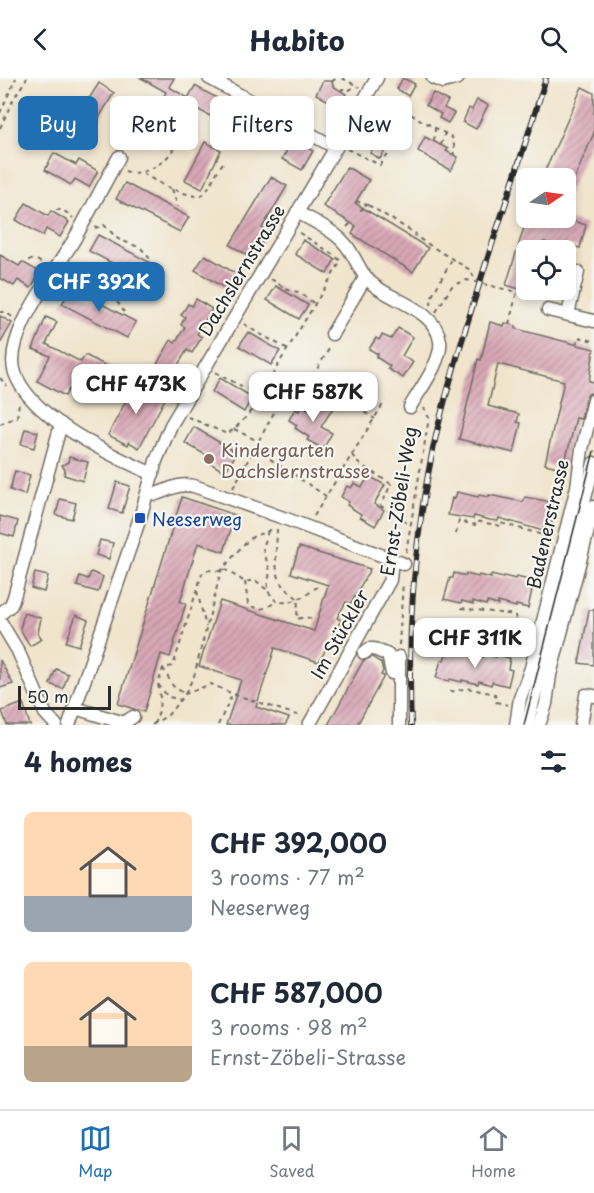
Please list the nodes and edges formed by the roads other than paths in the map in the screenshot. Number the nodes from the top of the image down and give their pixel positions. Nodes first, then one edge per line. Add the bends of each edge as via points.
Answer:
1 (209, 78) edge
2 (377, 78) edge
3 (433, 78) edge
4 (458, 78) edge
5 (366, 96) edge
6 (326, 141) edge
7 (339, 150) edge
8 (117, 161) road end
9 (297, 212) junction
10 (578, 272) dead end
11 (365, 278) junction
12 (548, 305) road end
13 (568, 314) junction
14 (594, 321) edge
15 (332, 334) road end
16 (162, 387) dead end
17 (184, 400) junction
18 (594, 400) edge
19 (410, 407) dead end
20 (61, 424) junction
21 (594, 463) edge
22 (153, 474) junction
23 (148, 492) junction
24 (594, 507) edge
25 (390, 559) junction
26 (404, 564) road end
27 (0, 614) edge
28 (0, 621) edge
29 (364, 653) dead end
30 (399, 657) road end
31 (399, 673) junction
32 (594, 696) edge
33 (75, 708) junction
34 (133, 717) dead end
35 (310, 723) edge
36 (56, 725) edge
37 (69, 725) edge
38 (399, 725) edge
39 (516, 725) edge
40 (527, 725) edge
41 (539, 725) edge
42 (581, 725) edge

1 - 6 street
2 - 5 street, Dachslernstrasse
3 - 4 street via 443,82
7 - 9 street, Dachslernstrasse
8 - 20 street via 30,308 13,360 14,372 30,399
9 - 11 street via 337,235
9 - 17 street, Dachslernstrasse
10 - 13 street
11 - 15 street
11 - 19 street via 376,288 430,316 439,335 439,356
12 - 13 street
13 - 14 street
16 - 17 street
17 - 22 street, Dachslernstrasse
18 - 39 street, Badenerstrasse via 577,487
20 - 22 street
20 - 27 street via 14,597
21 - 40 street
22 - 23 street, Dachslernstrasse
23 - 25 street via 156,494 184,484
23 - 33 street, Dachslernstrasse
24 - 41 street
25 - 26 street
25 - 35 street, Im Stückler via 390,580
28 - 36 street via 45,712
29 - 31 street via 374,649 388,655 392,673
30 - 31 street
31 - 38 street
32 - 42 street via 586,695
33 - 34 street via 121,722
33 - 37 street, Dachslernstrasse

